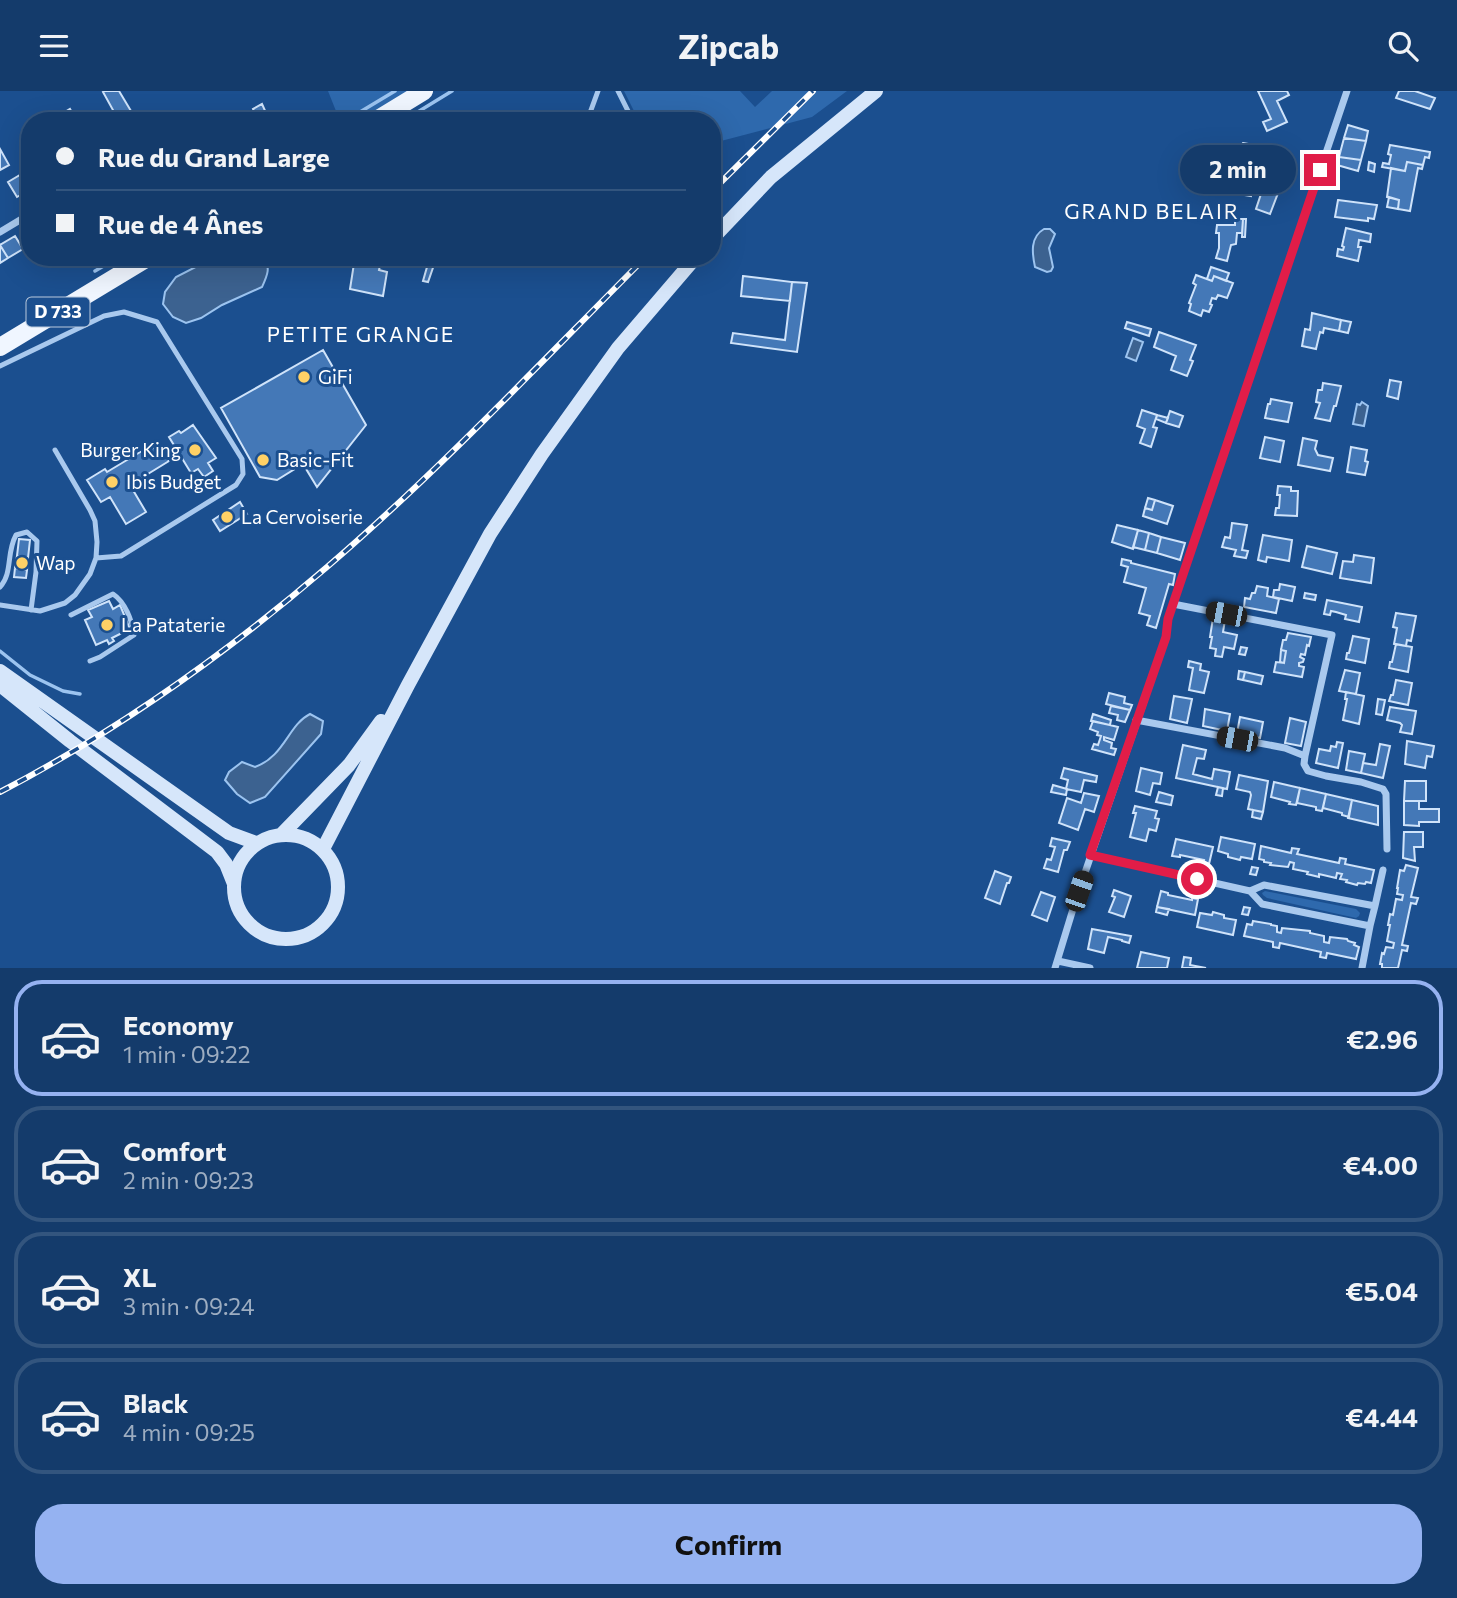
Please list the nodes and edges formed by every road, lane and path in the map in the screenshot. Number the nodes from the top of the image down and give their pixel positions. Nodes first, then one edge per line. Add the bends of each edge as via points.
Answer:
1 (424, 91) edge
2 (598, 91) edge
3 (618, 91) edge
4 (876, 91) edge
5 (1347, 91) edge
6 (390, 112) edge
7 (590, 112) edge
8 (628, 112) edge
9 (21, 219) edge
10 (721, 230) edge
11 (0, 232) edge
12 (134, 266) edge
13 (688, 266) edge
14 (0, 347) edge
15 (0, 366) edge
16 (55, 450) dead end
17 (96, 558) junction
18 (0, 587) edge
19 (1173, 604) junction
20 (0, 605) edge
21 (31, 610) junction
22 (71, 615) dead end
23 (90, 661) dead end
24 (0, 671) edge
25 (0, 685) edge
26 (407, 686) junction
27 (1136, 720) junction
28 (1305, 756) junction
29 (282, 834) junction
30 (257, 843) junction
31 (323, 849) junction
32 (1387, 849) dead end
33 (1090, 855) junction
34 (1383, 870) dead end
35 (234, 884) junction
36 (1250, 891) junction
37 (1375, 906) junction
38 (1370, 926) junction
39 (1057, 964) edge
40 (1090, 968) edge
41 (1362, 968) edge

1 - 6 main road
2 - 7 lane
3 - 8 lane
4 - 10 main road via 771,177
5 - 19 street
9 - 11 street
12 - 14 main road, D 733
13 - 26 main road via 618,348 489,534
15 - 17 lane via 104,316 124,312 157,322 242,459 243,474 236,485 121,556
16 - 17 lane via 95,521
17 - 21 lane via 90,575 65,603
18 - 21 lane via 7,580 11,545 16,535 27,532 37,541
19 - 27 street
19 - 28 street via 1332,635
20 - 21 lane
22 - 23 lane via 113,594 132,624 134,635
24 - 30 main road via 229,833
25 - 35 main road via 217,852
26 - 29 main road via 349,765
26 - 31 main road
27 - 28 street via 1285,748
27 - 33 street
28 - 32 street via 1308,771 1383,789
29 - 30 main road
29 - 31 main road via 311,840
30 - 35 main road via 237,868
31 - 35 main road via 338,880 337,897 320,927 305,936 271,937 256,929 243,917
33 - 36 street
33 - 39 street
34 - 37 street
36 - 37 street via 1264,885
36 - 38 street via 1262,904
37 - 38 street
38 - 41 street
39 - 40 street

